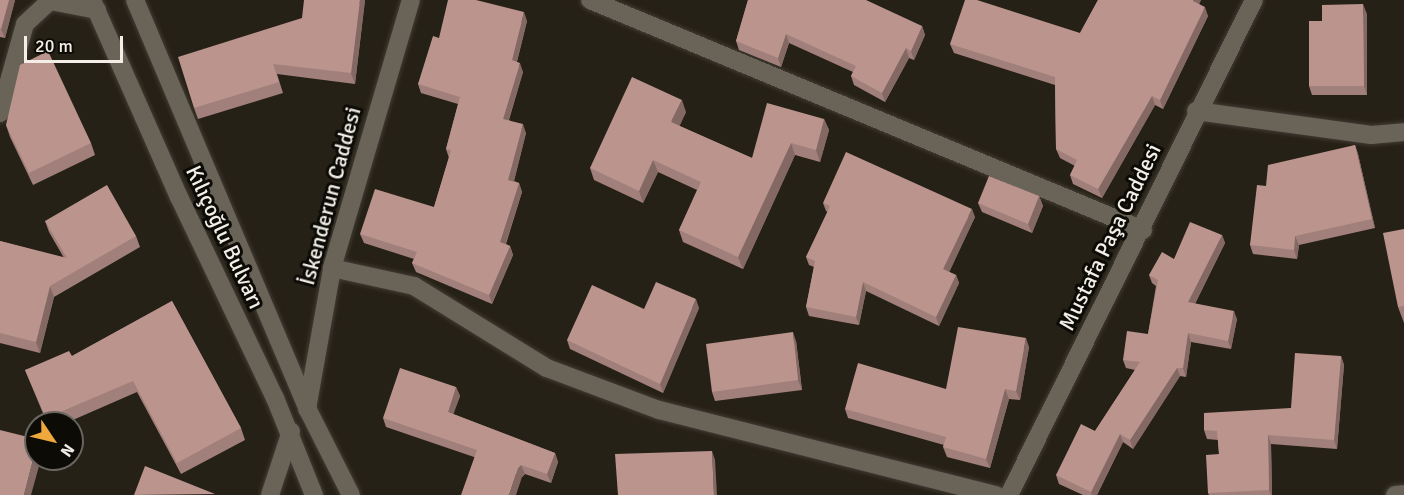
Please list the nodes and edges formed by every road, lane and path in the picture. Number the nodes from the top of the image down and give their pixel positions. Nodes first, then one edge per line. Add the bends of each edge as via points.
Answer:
1 (135, 0) edge
2 (411, 0) edge
3 (590, 0) edge
4 (1254, 0) edge
5 (94, 5) edge
6 (1196, 111) junction
7 (0, 113) edge
8 (1404, 132) edge
9 (1143, 230) junction
10 (332, 268) junction
11 (307, 408) junction
12 (289, 434) junction
13 (1404, 494) edge
14 (270, 495) edge
15 (314, 495) edge
16 (351, 495) edge
17 (996, 495) edge
18 (1010, 495) edge
19 (1395, 495) edge

1 - 11 street, Kılıçoğlu Bulvarı
2 - 10 street, İskenderun Caddesi
3 - 9 street
4 - 6 street, Mustafa Paşa Caddesi
5 - 7 street via 50,1 26,24
5 - 12 street, Kılıçoğlu Bulvarı
6 - 8 street via 1371,135
6 - 9 street, Mustafa Paşa Caddesi
9 - 18 street, Mustafa Paşa Caddesi
10 - 11 street, İskenderun Caddesi
10 - 17 street via 414,286 547,368 659,410
11 - 12 street
11 - 16 street, Kılıçoğlu Bulvarı
12 - 14 street
12 - 15 street, Kılıçoğlu Bulvarı
13 - 19 street

